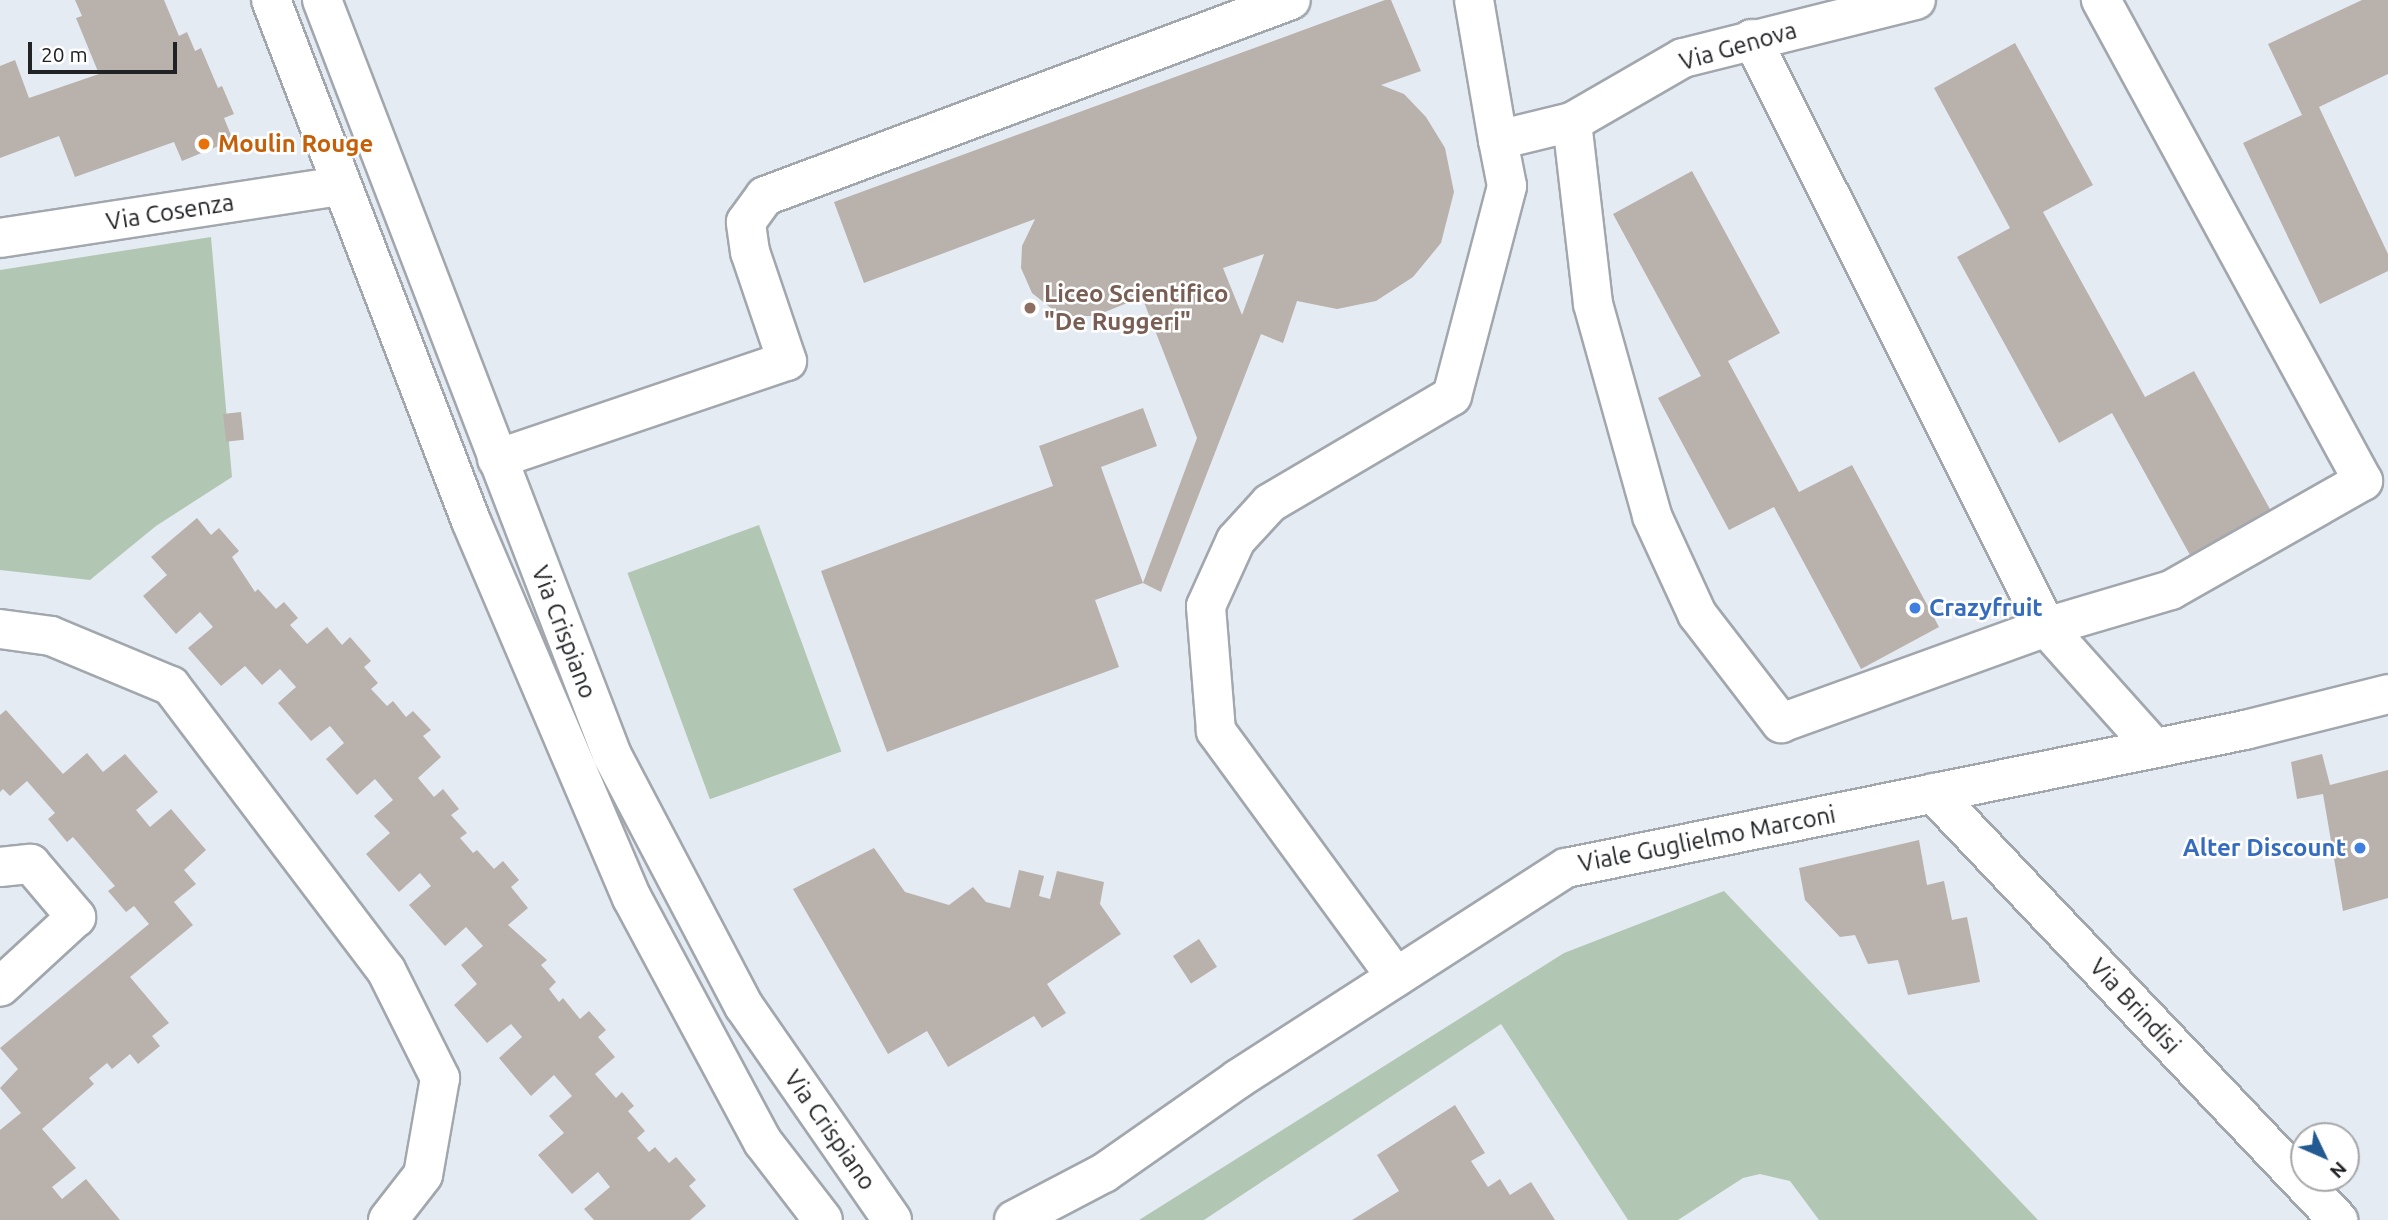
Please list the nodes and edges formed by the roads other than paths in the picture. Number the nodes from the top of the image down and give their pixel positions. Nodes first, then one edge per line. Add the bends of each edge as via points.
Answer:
1 (271, 0) edge
2 (323, 0) edge
3 (1291, 0) edge
4 (1474, 0) edge
5 (1916, 0) edge
6 (2101, 0) edge
7 (1752, 39) junction
8 (1572, 122) junction
9 (1498, 140) junction
10 (340, 186) junction
11 (0, 238) edge
12 (497, 459) junction
13 (2046, 627) junction
14 (0, 629) edge
15 (2388, 694) edge
16 (2154, 748) junction
17 (1933, 793) junction
18 (0, 867) edge
19 (1396, 977) junction
20 (0, 987) edge
21 (1104, 1173) junction
22 (388, 1220) edge
23 (823, 1220) edge
24 (892, 1220) edge
25 (1014, 1220) edge
26 (1064, 1220) edge
27 (2338, 1220) edge

1 - 10 street, Via Crispiano
2 - 12 street, Via Crispiano
3 - 12 street via 765,196 746,222 750,252 787,361
4 - 9 street
5 - 7 street, Via Genova
6 - 13 street via 2363,481 2171,590
7 - 8 street, Via Genova via 1683,58
7 - 13 street
8 - 9 street, Via Genova
8 - 13 street via 1593,304 1652,516 1697,614 1781,723
9 - 19 street via 1507,186 1452,397 1270,503 1236,540 1206,606 1216,731
10 - 11 street, Via Cosenza
10 - 23 street, Via Crispiano via 471,521 632,898 763,1142
12 - 24 street, Via Crispiano via 612,755 714,952 744,1006
13 - 16 street
14 - 22 street via 51,636 171,687 386,970 440,1078 423,1175
15 - 16 street, Viale Guglielmo Marconi
16 - 17 street, Viale Guglielmo Marconi
17 - 19 street, Viale Guglielmo Marconi via 1566,867
17 - 27 street, Via Brindisi
18 - 20 street via 31,864 76,917
19 - 21 street, Viale Guglielmo Marconi
21 - 25 street, Viale Guglielmo Marconi
21 - 26 street, Viale Guglielmo Marconi

